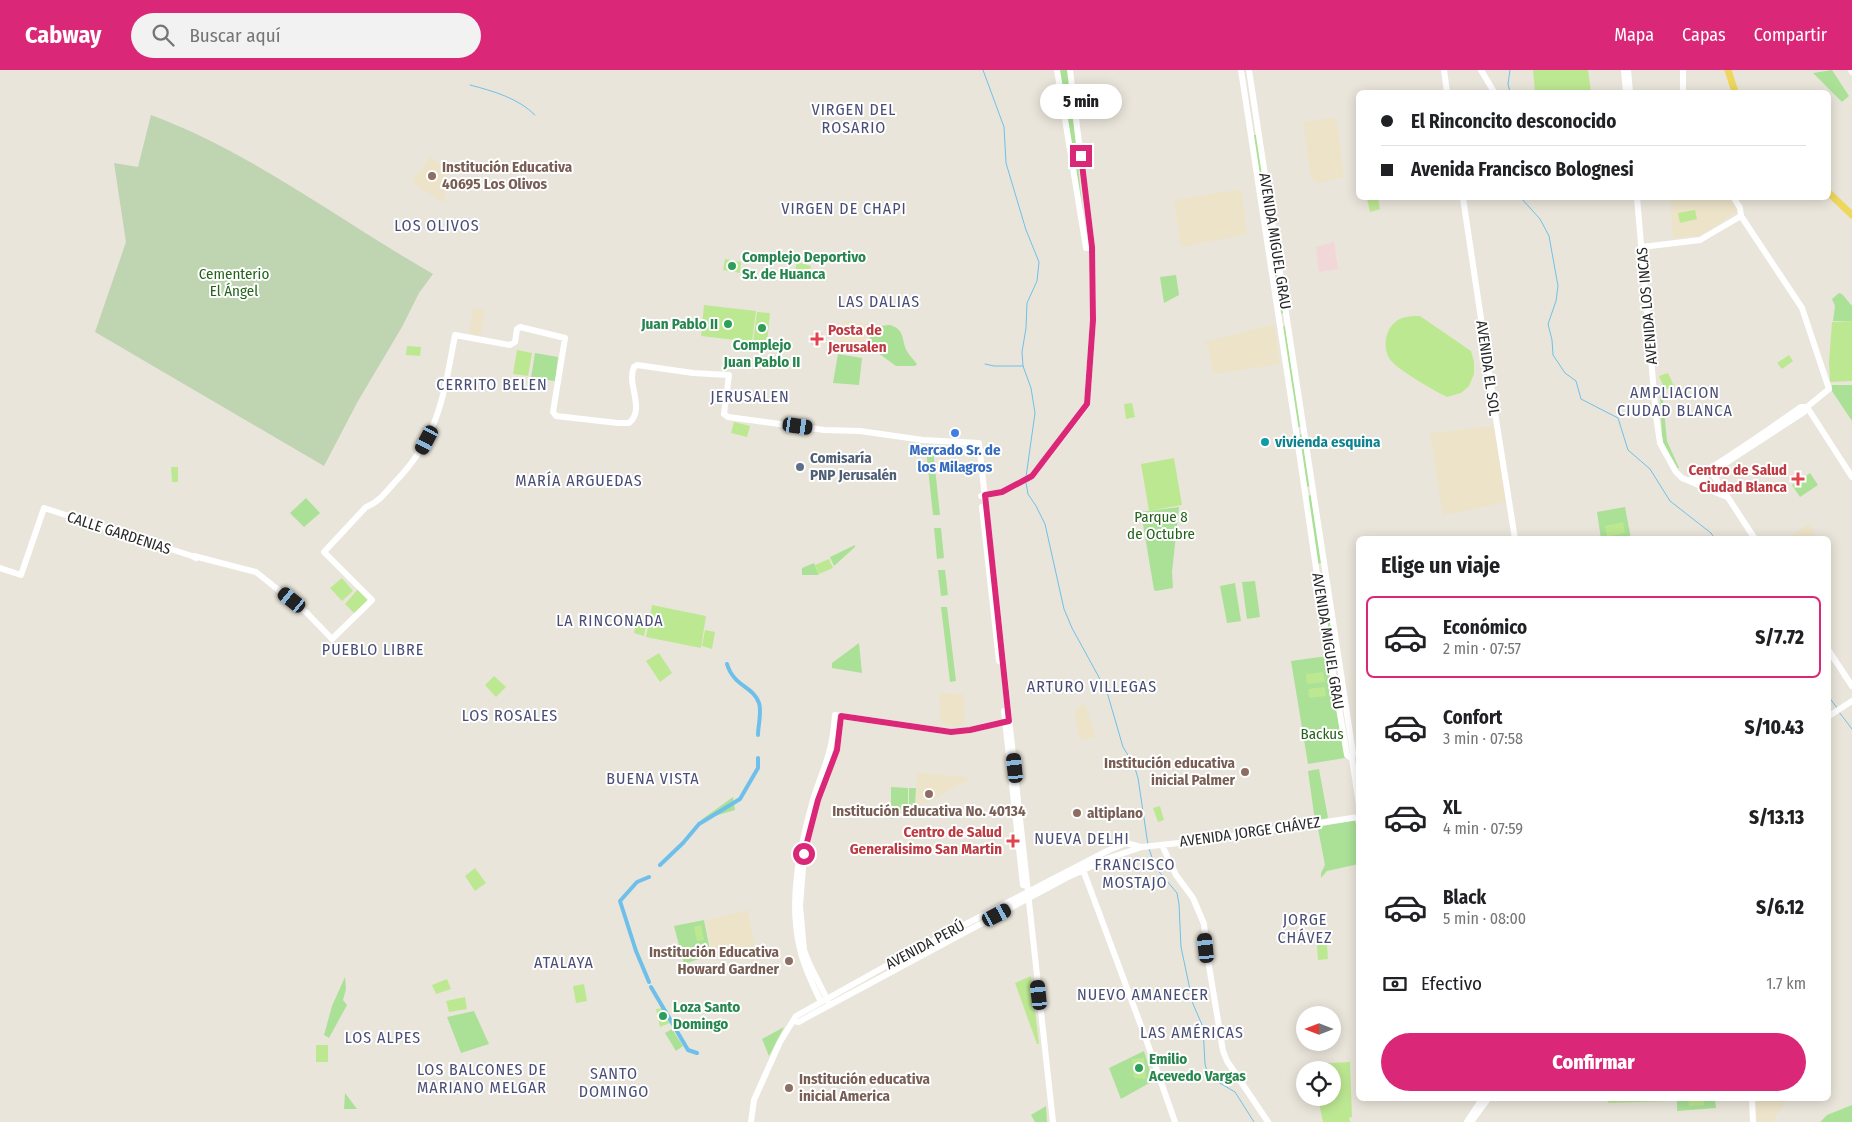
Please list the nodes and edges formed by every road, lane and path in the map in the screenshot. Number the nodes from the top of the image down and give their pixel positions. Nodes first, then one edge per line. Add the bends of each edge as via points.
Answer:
1 (1058, 70) edge
2 (1070, 70) edge
3 (1240, 70) edge
4 (1249, 70) edge
5 (1444, 70) edge
6 (1481, 70) edge
7 (1624, 70) edge
8 (1628, 70) edge
9 (1683, 70) edge
10 (1728, 70) edge
11 (1448, 90) edge
12 (1493, 90) edge
13 (1626, 90) edge
14 (1630, 90) edge
15 (1683, 90) edge
16 (1734, 90) edge
17 (1831, 194) edge
18 (1463, 200) edge
19 (1637, 200) edge
20 (1735, 200) edge
21 (1741, 216) junction
22 (1852, 216) edge
23 (1642, 247) junction
24 (1089, 248) junction
25 (1806, 407) junction
26 (963, 442) junction
27 (978, 451) junction
28 (1712, 473) junction
29 (1852, 477) edge
30 (1693, 482) junction
31 (983, 496) junction
32 (1727, 497) junction
33 (1515, 536) edge
34 (1753, 536) edge
35 (0, 568) edge
36 (1831, 654) edge
37 (1852, 686) edge
38 (1852, 701) edge
39 (1831, 715) edge
40 (1007, 721) junction
41 (1352, 759) junction
42 (1356, 785) edge
43 (1356, 816) edge
44 (1162, 845) junction
45 (1143, 847) joint
46 (1082, 867) junction
47 (1027, 896) junction
48 (826, 1002) junction
49 (1481, 1101) edge
50 (1487, 1101) edge
51 (1752, 1101) edge
52 (1051, 1120) edge
53 (750, 1122) edge
54 (1175, 1122) edge
55 (1268, 1122) edge
56 (1467, 1122) edge
57 (1471, 1122) edge
58 (1753, 1122) edge

1 - 24 street
2 - 24 street
3 - 41 street, AVENIDA MIGUEL GRAU via 1322,609 1347,755
4 - 41 street, AVENIDA MIGUEL GRAU
5 - 11 street
6 - 12 street
7 - 13 street
8 - 14 street
9 - 15 street
10 - 16 main road
17 - 22 main road
18 - 33 street, AVENIDA EL SOL
19 - 23 street, AVENIDA LOS INCAS
20 - 21 street
21 - 23 street via 1700,240
21 - 25 street via 1802,308 1829,389
23 - 30 street, AVENIDA LOS INCAS via 1659,438 1676,472
24 - 31 street via 1093,320 1087,404 1032,476 1002,492
25 - 28 street via 1804,412
25 - 29 street
25 - 30 street via 1801,407 1692,478
26 - 27 street
26 - 27 street via 977,443
26 - 35 street, CALLE GARDENIAS via 923,440 860,431 854,427 724,414 729,375 637,365 632,374 636,408 629,423 556,416 553,412 565,338 520,327 515,342 510,345 454,335 443,397 420,453 384,495 366,507 324,552 372,600 331,637 306,612 256,572 194,556 44,508 21,575
27 - 31 street
28 - 30 street
28 - 32 street
30 - 32 street, AVENIDA LOS INCAS
31 - 40 street
32 - 34 street
36 - 37 street
38 - 39 street
40 - 47 street
40 - 48 street via 951,732 838,716 802,840 795,908 804,965
41 - 42 street
43 - 44 street, AVENIDA JORGE CHÁVEZ
44 - 45 street, AVENIDA JORGE CHÁVEZ
44 - 55 street via 1204,924 1223,1051
45 - 46 street, AVENIDA PERÚ
46 - 47 street, AVENIDA PERÚ
46 - 54 street
47 - 48 street, AVENIDA PERÚ via 919,948
47 - 52 street
48 - 53 street, AVENIDA PERÚ via 811,1012 796,1016 780,1042 754,1100
49 - 56 street
50 - 57 street
51 - 58 street

